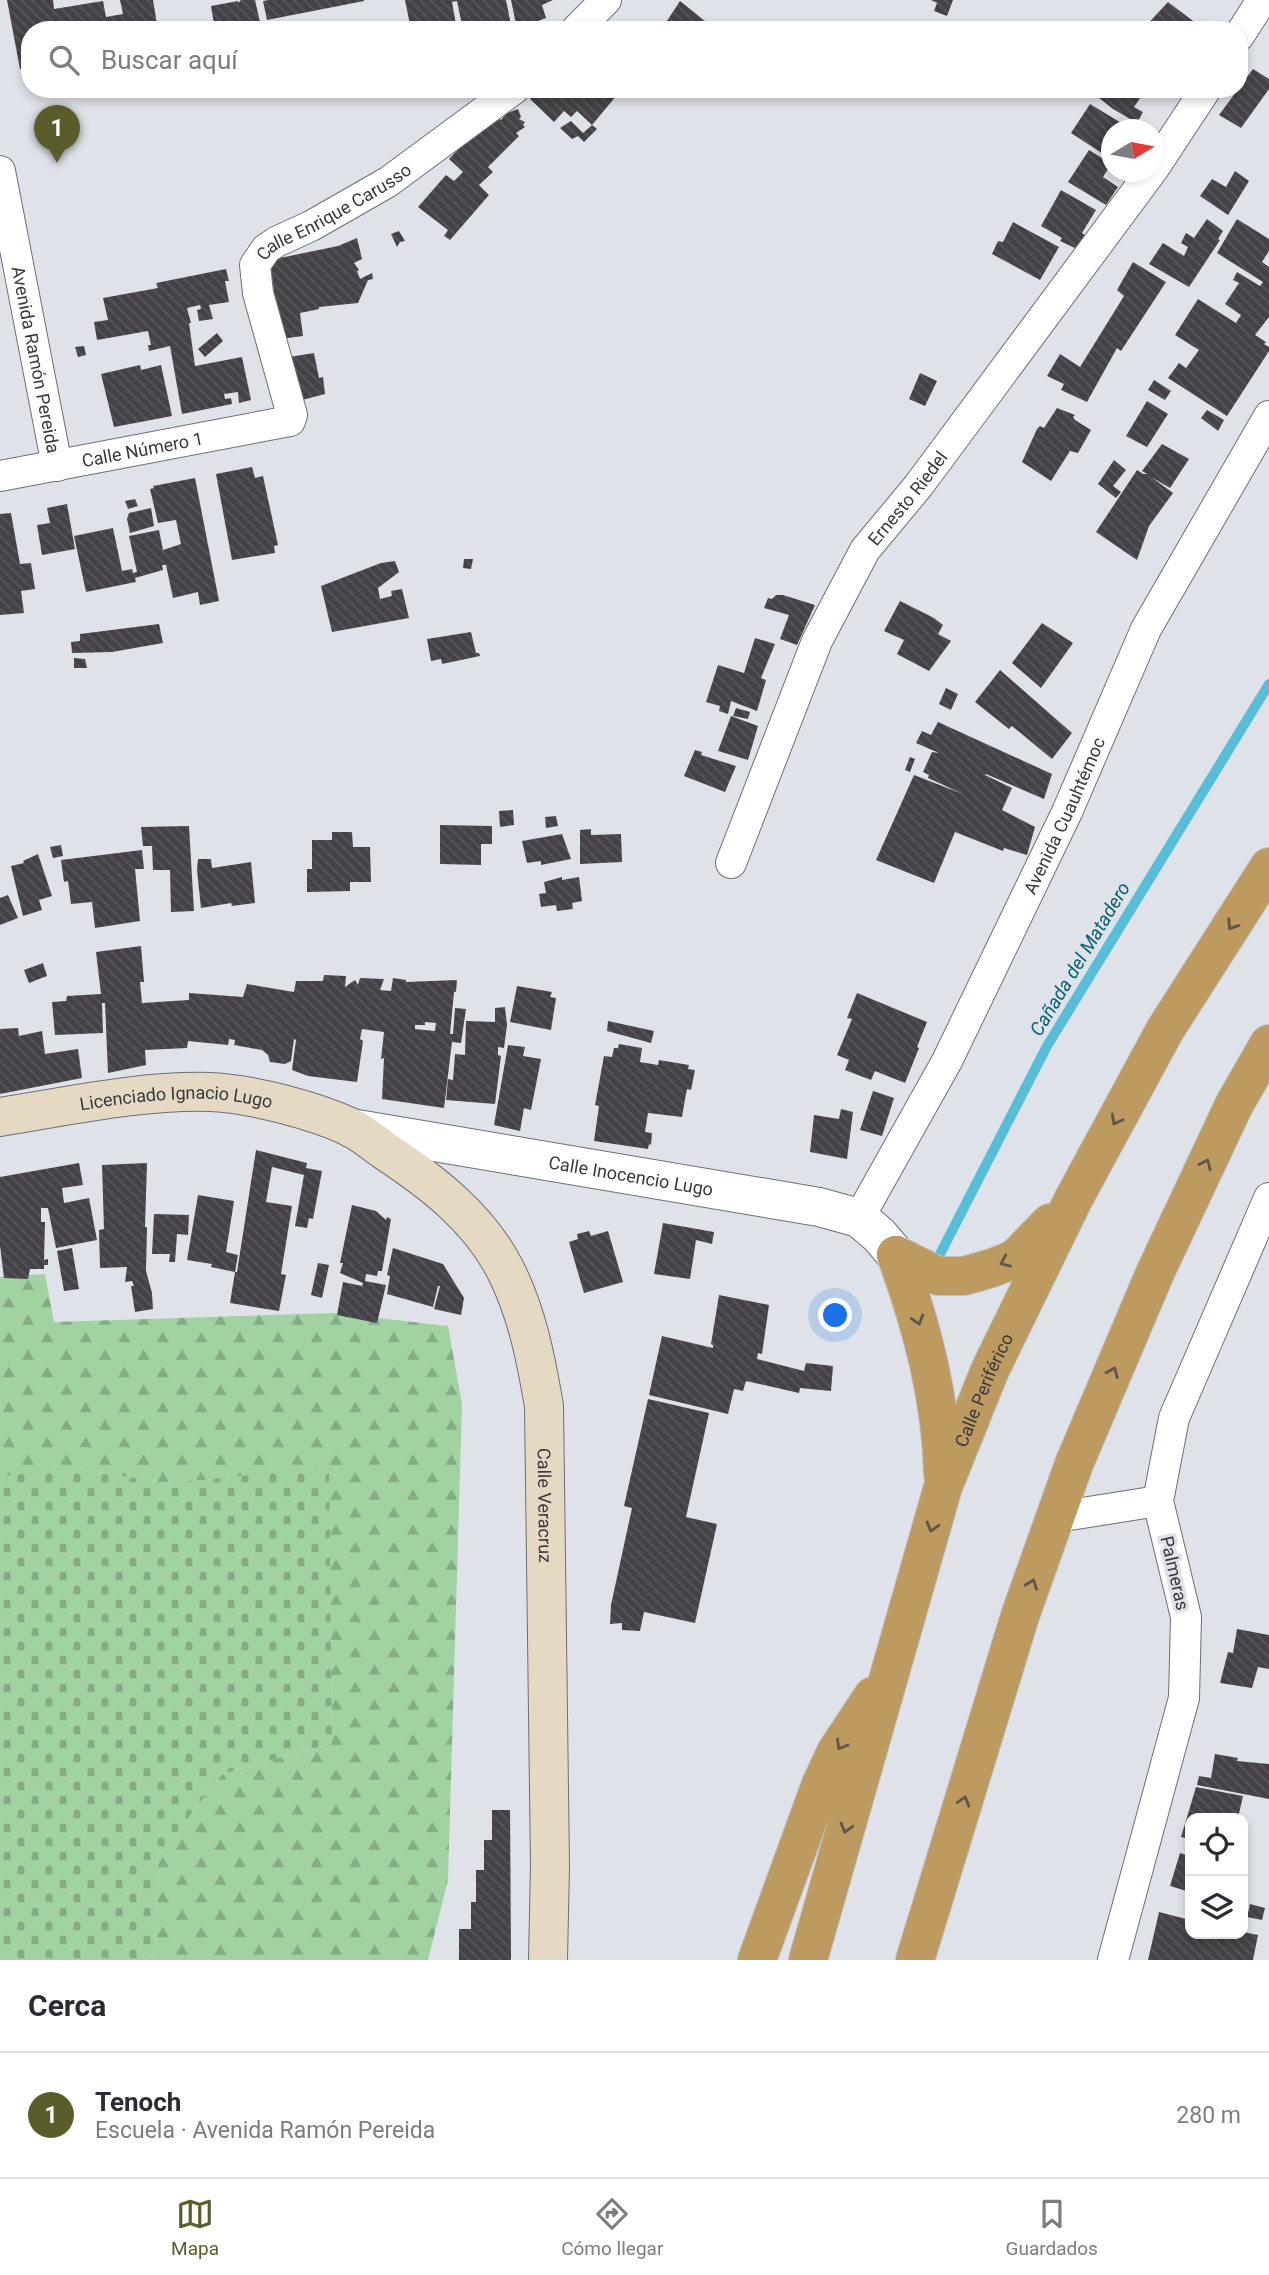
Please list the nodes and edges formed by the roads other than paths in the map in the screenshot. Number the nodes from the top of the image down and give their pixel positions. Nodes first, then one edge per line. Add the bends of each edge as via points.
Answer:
1 (606, 0) edge
2 (1262, 0) edge
3 (585, 21) edge
4 (1248, 22) edge
5 (502, 98) edge
6 (1200, 98) edge
7 (1164, 152) edge
8 (0, 171) edge
9 (1143, 182) edge
10 (1269, 416) edge
11 (287, 422) joint
12 (57, 466) junction
13 (0, 476) edge
14 (731, 863) dead end
15 (1269, 867) edge
16 (1269, 1044) edge
17 (0, 1117) edge
18 (351, 1128) junction
19 (1269, 1198) edge
20 (1073, 1200) junction
21 (859, 1218) junction
22 (896, 1255) junction
23 (943, 1487) junction
24 (1157, 1501) junction
25 (1057, 1517) junction
26 (892, 1668) junction
27 (948, 1858) junction
28 (548, 1960) edge
29 (757, 1960) edge
30 (808, 1960) edge
31 (915, 1960) edge
32 (929, 1960) edge
33 (1113, 1960) edge

1 - 3 street
2 - 4 street
5 - 11 street, Calle Enrique Carusso via 388,182 276,242 255,265 258,293 292,415
6 - 7 street, Ernesto Riedel
8 - 12 street, Avenida Ramón Pereida
9 - 14 street, Ernesto Riedel via 919,485 865,550 817,641
10 - 21 street, Avenida Cuauhtémoc via 1146,629 1067,812 947,1061
11 - 12 street, Calle Número 1
12 - 13 street, Calle Número 1
15 -> 20 highway, Calle Periférico via 1165,1030
25 -> 16 highway via 1074,1464 1155,1273 1234,1105
17 - 18 main road, Licenciado Ignacio Lugo via 107,1100 213,1093 278,1103
18 - 21 street, Calle Inocencio Lugo via 820,1207
18 - 28 main road, Calle Veracruz via 429,1181 469,1218 504,1267 536,1356 544,1406
19 - 24 street, Palmeras via 1174,1419
20 -> 22 highway via 1015,1259 992,1268 964,1276 938,1276
20 - 23 highway, Calle Periférico via 990,1370
21 - 22 street, Calle Inocencio Lugo
22 -> 23 highway via 925,1342 942,1439
23 -> 26 highway, Calle Periférico
24 - 25 street
24 - 33 street, Palmeras via 1186,1617 1184,1699
27 -> 25 highway via 1020,1616
26 -> 29 highway via 831,1763
26 -> 30 highway, Calle Periférico
27 - 31 highway
27 - 32 highway

